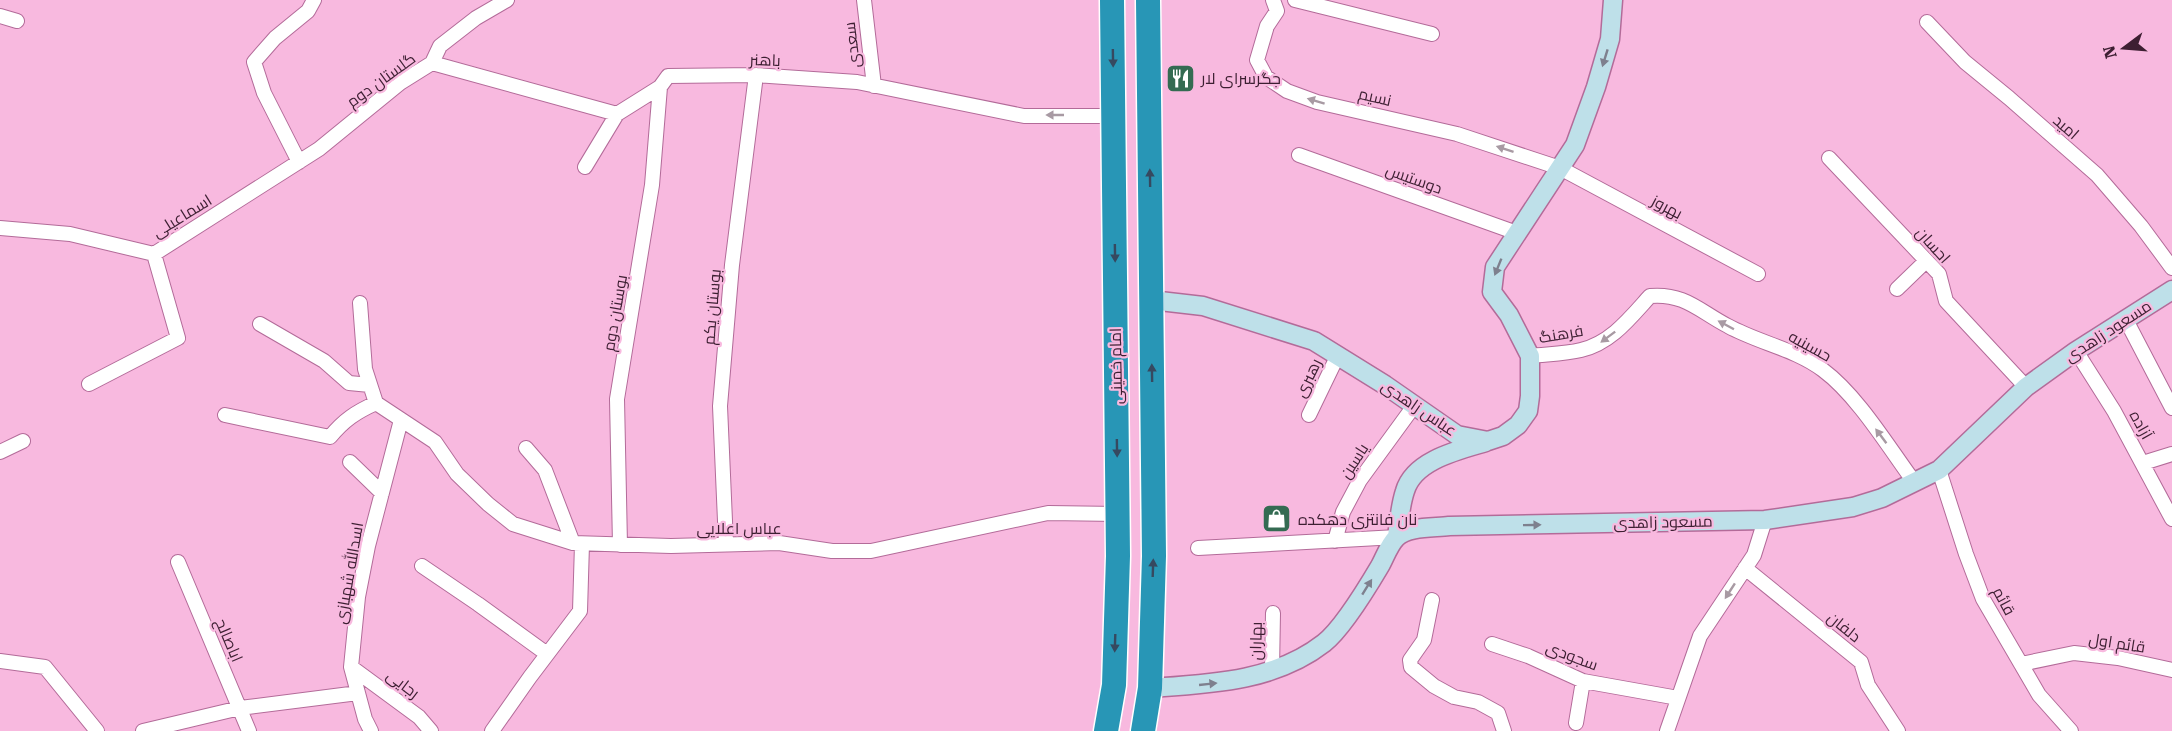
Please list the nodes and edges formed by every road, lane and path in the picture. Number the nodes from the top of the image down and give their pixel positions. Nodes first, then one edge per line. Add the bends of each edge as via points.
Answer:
1 (314, 0) edge
2 (507, 0) edge
3 (864, 0) edge
4 (1112, 0) edge
5 (1148, 0) edge
6 (1273, 0) edge
7 (1295, 0) edge
8 (1613, 0) edge
9 (0, 16) edge
10 (17, 21) dead end
11 (1927, 22) dead end
12 (1432, 34) dead end
13 (432, 63) junction
14 (756, 75) junction
15 (874, 86) junction
16 (660, 87) junction
17 (617, 114) junction
18 (1113, 116) junction
19 (1299, 155) dead end
20 (1829, 158) dead end
21 (299, 162) junction
22 (585, 168) dead end
23 (1560, 168) junction
24 (0, 228) edge
25 (1517, 234) junction
26 (154, 254) junction
27 (1926, 261) junction
28 (2172, 268) edge
29 (1758, 274) dead end
30 (1897, 289) dead end
31 (2172, 290) edge
32 (1650, 296) joint
33 (1151, 300) junction
34 (360, 303) dead end
35 (2126, 320) junction
36 (260, 324) dead end
37 (2076, 351) junction
38 (1338, 355) junction
39 (1530, 356) junction
40 (89, 384) dead end
41 (370, 386) junction
42 (2026, 387) junction
43 (376, 403) junction
44 (1414, 406) junction
45 (2172, 408) edge
46 (225, 415) dead end
47 (1309, 415) dead end
48 (401, 420) junction
49 (22, 441) dead end
50 (1488, 441) junction
51 (526, 448) dead end
52 (0, 452) edge
53 (2172, 454) edge
54 (350, 462) dead end
55 (2143, 463) junction
56 (1939, 470) junction
57 (1916, 483) junction
58 (382, 493) junction
59 (1118, 514) junction
60 (2172, 519) edge
61 (1765, 520) junction
62 (1396, 537) junction
63 (1335, 541) junction
64 (577, 544) junction
65 (726, 544) junction
66 (620, 545) junction
67 (1198, 548) dead end
68 (178, 562) dead end
69 (422, 567) dead end
70 (1745, 568) junction
71 (1432, 600) dead end
72 (1273, 613) dead end
73 (1492, 644) dead end
74 (547, 654) junction
75 (0, 661) edge
76 (2021, 664) junction
77 (351, 667) junction
78 (1272, 670) junction
79 (2172, 670) edge
80 (1583, 681) junction
81 (1150, 688) junction
82 (358, 693) junction
83 (1678, 698) junction
84 (240, 708) junction
85 (1576, 723) dead end
86 (97, 731) edge
87 (143, 731) edge
88 (249, 731) edge
89 (372, 731) edge
90 (431, 731) edge
91 (492, 731) edge
92 (1106, 731) edge
93 (1143, 731) edge
94 (1504, 731) edge
95 (1667, 731) edge
96 (1898, 731) edge
97 (2071, 731) edge

1 - 21 street via 308,11 275,38 254,62 264,93
2 - 13 street, گلستان دوم via 440,46
3 - 15 street, سعدی
4 -> 18 highway, امام خمینی
33 -> 5 highway
23 -> 6 street, نسیم via 1457,134 1317,102 1287,91 1266,77 1257,60 1277,10
7 - 12 street
8 -> 23 street via 1611,39 1596,87 1575,144
9 - 10 street
11 - 28 street, امید via 1965,62 2097,175 2142,226
13 - 17 street
13 - 21 street, گلستان دوم via 400,83
14 - 15 street, باهنر
14 - 16 street, باهنر via 668,76
14 - 65 street, بوستان یکم via 732,265 720,406
18 -> 15 street, باهنر via 1024,116
16 - 17 street, باهنر
16 - 66 street, بوستان دوم via 652,185 617,399
17 - 22 street
18 -> 59 highway, امام خمینی
19 - 25 street, دوستیس
20 - 27 street, احسان
21 - 26 street, اسماعیلی
23 - 25 street
23 - 29 street, بهروز
24 - 26 street, اسماعیلی via 70,234
25 -> 39 street via 1495,267 1492,291
26 - 40 street via 178,338
27 - 30 street
27 - 42 street, احسان via 1939,274 1946,301
31 - 35 street, مسعود زاهدی
32 -> 39 street, فرهنگ via 1602,342 1581,350
57 -> 32 street, حسینیه via 1853,400 1823,370 1730,327 1679,297
33 - 38 street, عباس زاهدی via 1203,306 1314,341
81 -> 33 highway via 1154,556
34 - 41 street
35 - 37 street, مسعود زاهدی
35 - 45 street
36 - 41 street via 324,361 349,383
37 - 42 street, مسعود زاهدی
37 - 55 street, آزاده
38 - 44 street, عباس زاهدی
38 - 47 street, رهبری
39 - 50 street via 1528,411 1518,425
41 - 43 street
42 - 56 street, مسعود زاهدی
43 - 46 street via 355,412 330,437
43 - 48 street, عباس اعلایی
44 - 50 street, عباس زاهدی via 1457,435
44 - 63 street, یاسین via 1360,480 1343,512
48 - 58 street, اسدالله شهبازی
48 - 64 street, عباس اعلایی via 435,442 457,474 513,524
49 - 52 street
50 - 62 street via 1428,464 1414,475 1405,489
51 - 64 street via 545,470
53 - 55 street
54 - 58 street
55 - 60 street, آزاده
56 - 57 street, مسعود زاهدی
56 - 76 street, قائم via 1983,599
57 - 61 street, مسعود زاهدی via 1853,507
58 - 77 street, اسدالله شهبازی via 358,597
59 - 65 street, عباس اعلایی via 1048,513 872,551 832,551 779,543
59 -> 92 highway, امام خمینی via 1114,685
62 -> 61 street, مسعود زاهدی via 1412,530 1449,526
61 - 70 street via 1754,555
62 - 63 street
78 -> 62 street via 1325,642 1354,607
63 - 67 street
64 - 66 street, عباس اعلایی
64 - 74 street via 580,611
65 - 66 street, عباس اعلایی
68 - 84 street, اباصالح
69 - 74 street
70 -> 83 street via 1700,636
70 - 96 street, دلفان via 1861,662 1868,685
71 - 94 street via 1424,640 1410,660 1411,667 1454,697 1478,702 1498,713
72 - 78 street, بهاران
73 - 80 street, سجودی
74 - 91 street
75 - 86 street via 45,667
76 - 79 street, قائم اول via 2074,653
76 - 97 street, قائم via 2038,695
77 - 82 street, اسدالله شهبازی
77 - 90 street, رجایی via 419,717
81 -> 78 street via 1214,683
80 - 83 street, سجودی
80 - 85 street
81 - 93 highway
82 - 84 street
82 - 89 street, اسدالله شهبازی
83 - 95 street
84 - 87 street
84 - 88 street, اباصالح

